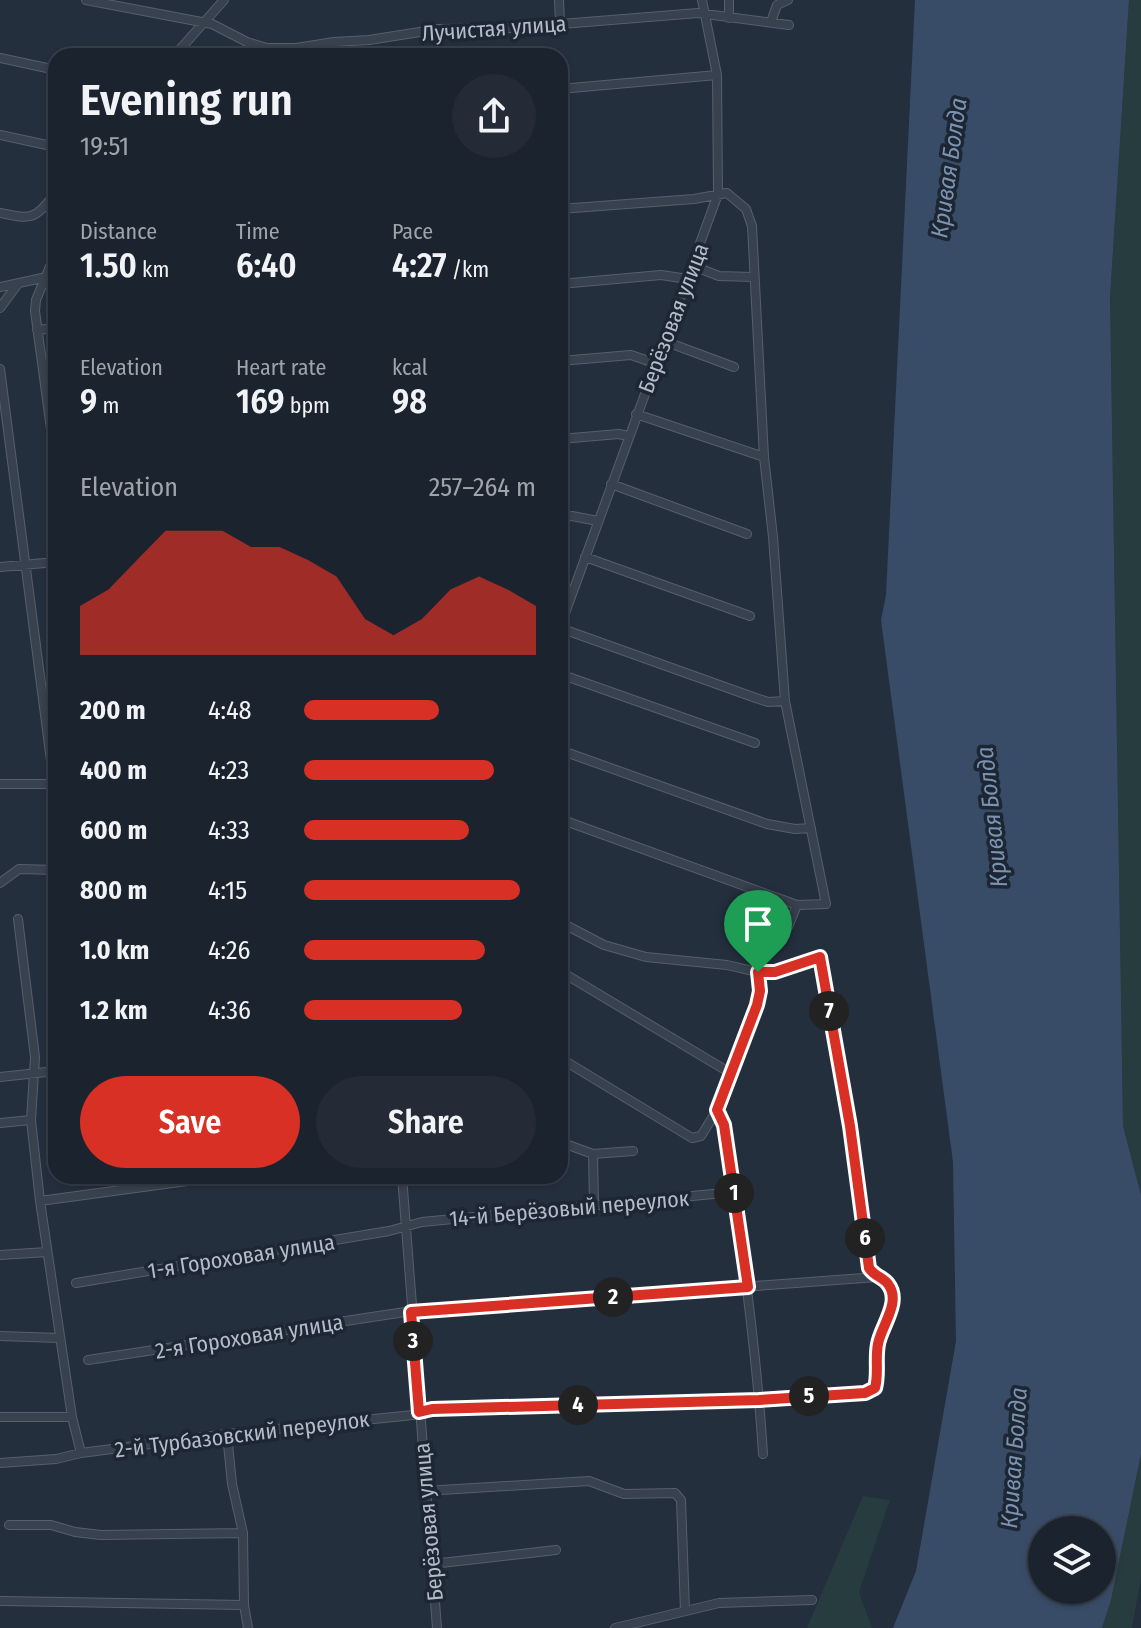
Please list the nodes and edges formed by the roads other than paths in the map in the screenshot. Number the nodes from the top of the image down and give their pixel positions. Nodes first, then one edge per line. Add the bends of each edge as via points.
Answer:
1 (86, 0) edge
2 (224, 0) edge
3 (552, 0) edge
4 (559, 0) edge
5 (702, 0) edge
6 (729, 0) edge
7 (788, 0) edge
8 (706, 14) junction
9 (729, 18) junction
10 (771, 22) junction
11 (204, 23) junction
12 (560, 23) junction
13 (789, 25) dead end
14 (181, 48) edge
15 (0, 58) edge
16 (48, 68) edge
17 (717, 75) junction
18 (568, 88) edge
19 (0, 135) edge
20 (48, 145) edge
21 (718, 194) junction
22 (48, 205) edge
23 (568, 208) edge
24 (0, 213) edge
25 (693, 266) junction
26 (48, 273) edge
27 (753, 277) junction
28 (46, 278) junction
29 (688, 279) junction
30 (568, 283) edge
31 (17, 285) junction
32 (0, 287) edge
33 (0, 308) edge
34 (48, 329) edge
35 (37, 330) junction
36 (664, 341) junction
37 (568, 360) edge
38 (654, 363) junction
39 (734, 367) dead end
40 (0, 369) edge
41 (48, 386) edge
42 (636, 414) junction
43 (628, 436) junction
44 (568, 438) edge
45 (764, 457) junction
46 (611, 484) junction
47 (568, 516) edge
48 (598, 521) junction
49 (747, 534) dead end
50 (585, 557) junction
51 (48, 563) edge
52 (26, 565) junction
53 (0, 567) edge
54 (568, 593) edge
55 (750, 616) dead end
56 (568, 630) edge
57 (568, 677) edge
58 (785, 701) junction
59 (48, 731) edge
60 (755, 743) dead end
61 (568, 753) edge
62 (0, 784) edge
63 (48, 784) edge
64 (568, 822) edge
65 (811, 828) junction
66 (48, 870) edge
67 (0, 883) edge
68 (797, 905) junction
69 (18, 919) dead end
70 (568, 926) edge
71 (758, 972) junction
72 (568, 976) edge
73 (568, 1063) edge
74 (48, 1072) edge
75 (34, 1073) junction
76 (732, 1074) junction
77 (0, 1077) edge
78 (717, 1110) junction
79 (31, 1120) junction
80 (0, 1123) edge
81 (568, 1145) edge
82 (633, 1151) dead end
83 (593, 1154) junction
84 (165, 1184) edge
85 (402, 1184) edge
86 (734, 1192) junction
87 (40, 1201) junction
88 (594, 1205) junction
89 (405, 1226) junction
90 (47, 1252) junction
91 (0, 1255) edge
92 (877, 1277) junction
93 (76, 1283) dead end
94 (748, 1287) junction
95 (411, 1312) junction
96 (0, 1336) edge
97 (60, 1338) junction
98 (88, 1360) dead end
99 (759, 1400) junction
100 (419, 1412) junction
101 (0, 1417) edge
102 (72, 1417) junction
103 (227, 1434) junction
104 (81, 1453) junction
105 (763, 1454) dead end
106 (0, 1463) edge
107 (425, 1491) junction
108 (9, 1525) dead end
109 (243, 1533) junction
110 (556, 1550) dead end
111 (432, 1564) junction
112 (812, 1600) dead end
113 (0, 1601) edge
114 (244, 1605) junction
115 (685, 1611) junction
116 (248, 1628) edge
117 (437, 1628) edge
118 (615, 1628) edge

1 - 11 street, Лучистая улица
2 - 11 street
3 - 4 street
4 - 12 street
5 - 8 street, Берёзовая улица
6 - 9 street
7 - 10 street via 777,5
8 - 9 street, Лучистая улица
8 - 12 street, Лучистая улица
8 - 17 street, Берёзовая улица
9 - 10 street, Лучистая улица
10 - 13 street, Лучистая улица
11 - 12 street, Лучистая улица via 257,46 296,48 439,29
11 - 14 street
15 - 16 street
17 - 18 street
17 - 21 street, Берёзовая улица
19 - 20 street
21 - 23 street
21 - 25 street, Берёзовая улица
21 - 27 street via 727,193 746,209 752,226
22 - 24 street via 29,219
25 - 27 street via 719,276
25 - 29 street, Берёзовая улица
26 - 28 street
27 - 45 street
28 - 31 street
28 - 35 street via 36,300
29 - 30 street via 661,275
29 - 36 street, Берёзовая улица
31 - 32 street
31 - 33 street
34 - 35 street
35 - 41 street
36 - 38 street, Берёзовая улица
36 - 39 street
37 - 38 street via 631,355
38 - 42 street, Берёзовая улица
40 - 52 street
42 - 43 street, Берёзовая улица
42 - 45 street
43 - 44 street
43 - 46 street, Берёзовая улица
45 - 58 street
46 - 48 street, Берёзовая улица
46 - 49 street
47 - 48 street
48 - 50 street, Берёзовая улица
50 - 54 street, Берёзовая улица
50 - 55 street
51 - 52 street
52 - 53 street
52 - 59 street
56 - 58 street via 768,702
57 - 60 street
58 - 65 street
61 - 65 street via 767,824
62 - 63 street
64 - 68 street
65 - 68 street via 826,904
66 - 67 street via 19,869
68 - 71 street
69 - 75 street
70 - 71 street via 622,952
71 - 76 street via 757,1005
71 - 92 street via 820,957 869,1268
72 - 76 street
73 - 78 street via 692,1138 701,1136
74 - 75 street
75 - 77 street
75 - 79 street
76 - 78 street
78 - 86 street
79 - 80 street
79 - 87 street
81 - 83 street
82 - 83 street
83 - 88 street
84 - 87 street
85 - 89 street, Берёзовая улица
86 - 88 street, 14-й Берёзовый переулок
86 - 94 street
87 - 90 street
88 - 89 street, 14-й Берёзовый переулок
89 - 93 street, 1-я Гороховая улица
89 - 95 street, Берёзовая улица
90 - 91 street
90 - 97 street
92 - 94 street, 2-я Гороховая улица
92 - 99 street, 2-й Турбазовский переулок via 889,1284 892,1310 878,1344 877,1384 872,1391
94 - 95 street, 2-я Гороховая улица
94 - 99 street
95 - 98 street, 2-я Гороховая улица
95 - 100 street, Берёзовая улица
96 - 97 street
97 - 102 street
99 - 100 street, 2-й Турбазовский переулок
99 - 105 street
100 - 103 street, 2-й Турбазовский переулок
100 - 107 street, Берёзовая улица
101 - 102 street
102 - 104 street
103 - 104 street, 2-й Турбазовский переулок
103 - 109 street
104 - 106 street, 2-й Турбазовский переулок
107 - 111 street, Берёзовая улица
107 - 115 street via 594,1481 624,1494 675,1493
108 - 109 street via 51,1525 101,1535
109 - 114 street
110 - 111 street
111 - 117 street, Берёзовая улица
112 - 115 street via 719,1603
113 - 114 street
114 - 116 street
115 - 118 street

